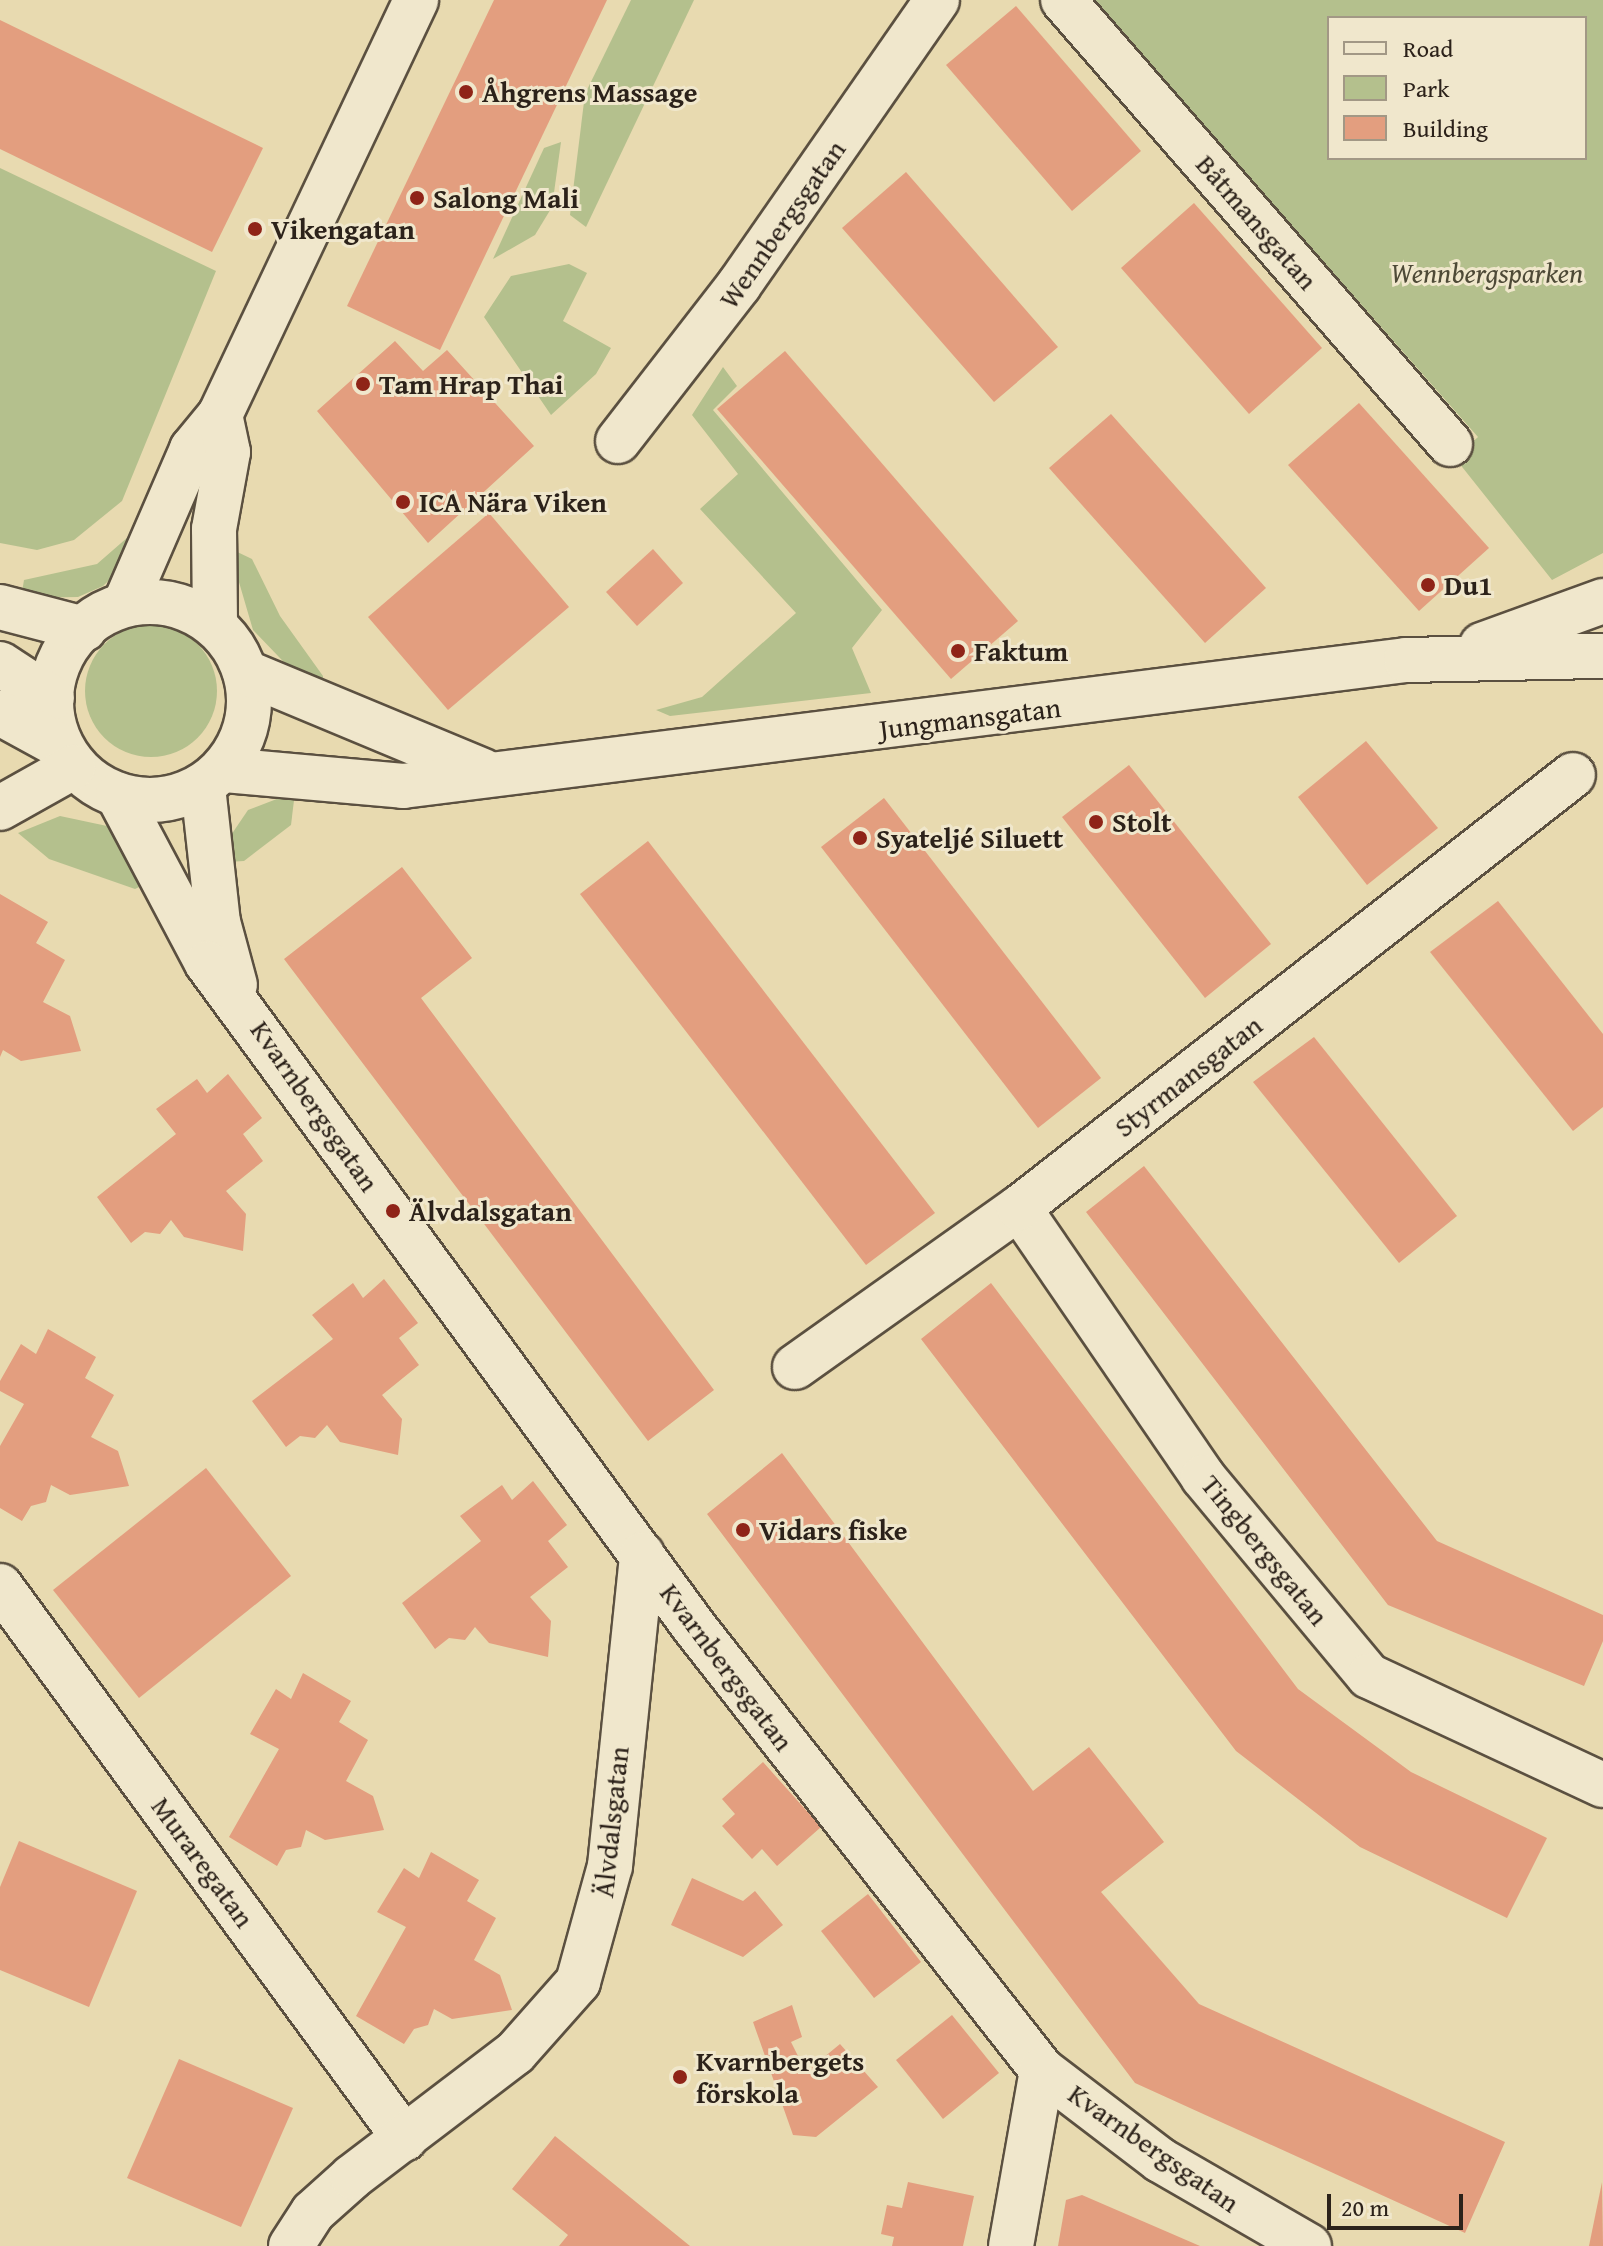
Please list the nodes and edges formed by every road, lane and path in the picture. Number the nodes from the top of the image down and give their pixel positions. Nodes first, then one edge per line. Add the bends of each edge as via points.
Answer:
1 (416, 0) edge
2 (937, 0) edge
3 (1063, 0) edge
4 (220, 415) junction
5 (618, 441) dead end
6 (1450, 444) dead end
7 (1603, 601) edge
8 (125, 604) junction
9 (0, 607) edge
10 (215, 623) junction
11 (84, 629) junction
12 (1603, 656) edge
13 (1450, 657) junction
14 (0, 664) edge
15 (245, 672) junction
16 (52, 698) junction
17 (0, 713) edge
18 (64, 755) junction
19 (489, 774) junction
20 (1573, 775) dead end
21 (214, 779) junction
22 (118, 795) junction
23 (0, 808) edge
24 (237, 995) junction
25 (1019, 1208) junction
26 (795, 1367) dead end
27 (642, 1555) junction
28 (0, 1586) edge
29 (1603, 1785) edge
30 (1042, 2070) junction
31 (405, 2139) junction
32 (291, 2246) edge
33 (1011, 2246) edge
34 (1309, 2246) edge

1 - 4 street
2 - 5 street, Wennbergsgatan via 739,285
3 - 6 street, Båtmansgatan
4 - 8 street via 192,449
4 - 10 street via 228,452 214,529
7 - 13 street, Jungmansgatan
8 - 10 street via 172,602
8 - 11 street
9 - 11 street
10 - 15 street
11 - 16 street via 61,665
12 - 13 street, Jungmansgatan
13 - 19 street, Jungmansgatan
14 - 16 street
15 - 19 street, Jungmansgatan
15 - 21 street via 247,720
16 - 18 street
17 - 18 street
18 - 22 street
18 - 23 street
19 - 21 street, Jungmansgatan via 403,786
20 - 25 street, Styrmansgatan
21 - 22 street via 162,800
21 - 24 street, Kvarnbergsgatan via 216,910
22 - 24 street, Kvarnbergsgatan via 188,935
24 - 27 street, Kvarnbergsgatan
25 - 26 street, Styrmansgatan
25 - 29 street, Tingbergsgatan via 1203,1477 1369,1676
27 - 30 street, Kvarnbergsgatan
27 - 31 street, Älvdalsgatan via 610,1866 578,1982 515,2053
28 - 31 street, Muraregatan
30 - 33 street
30 - 34 street, Kvarnbergsgatan via 1160,2160
31 - 32 street, Älvdalsgatan via 313,2212

